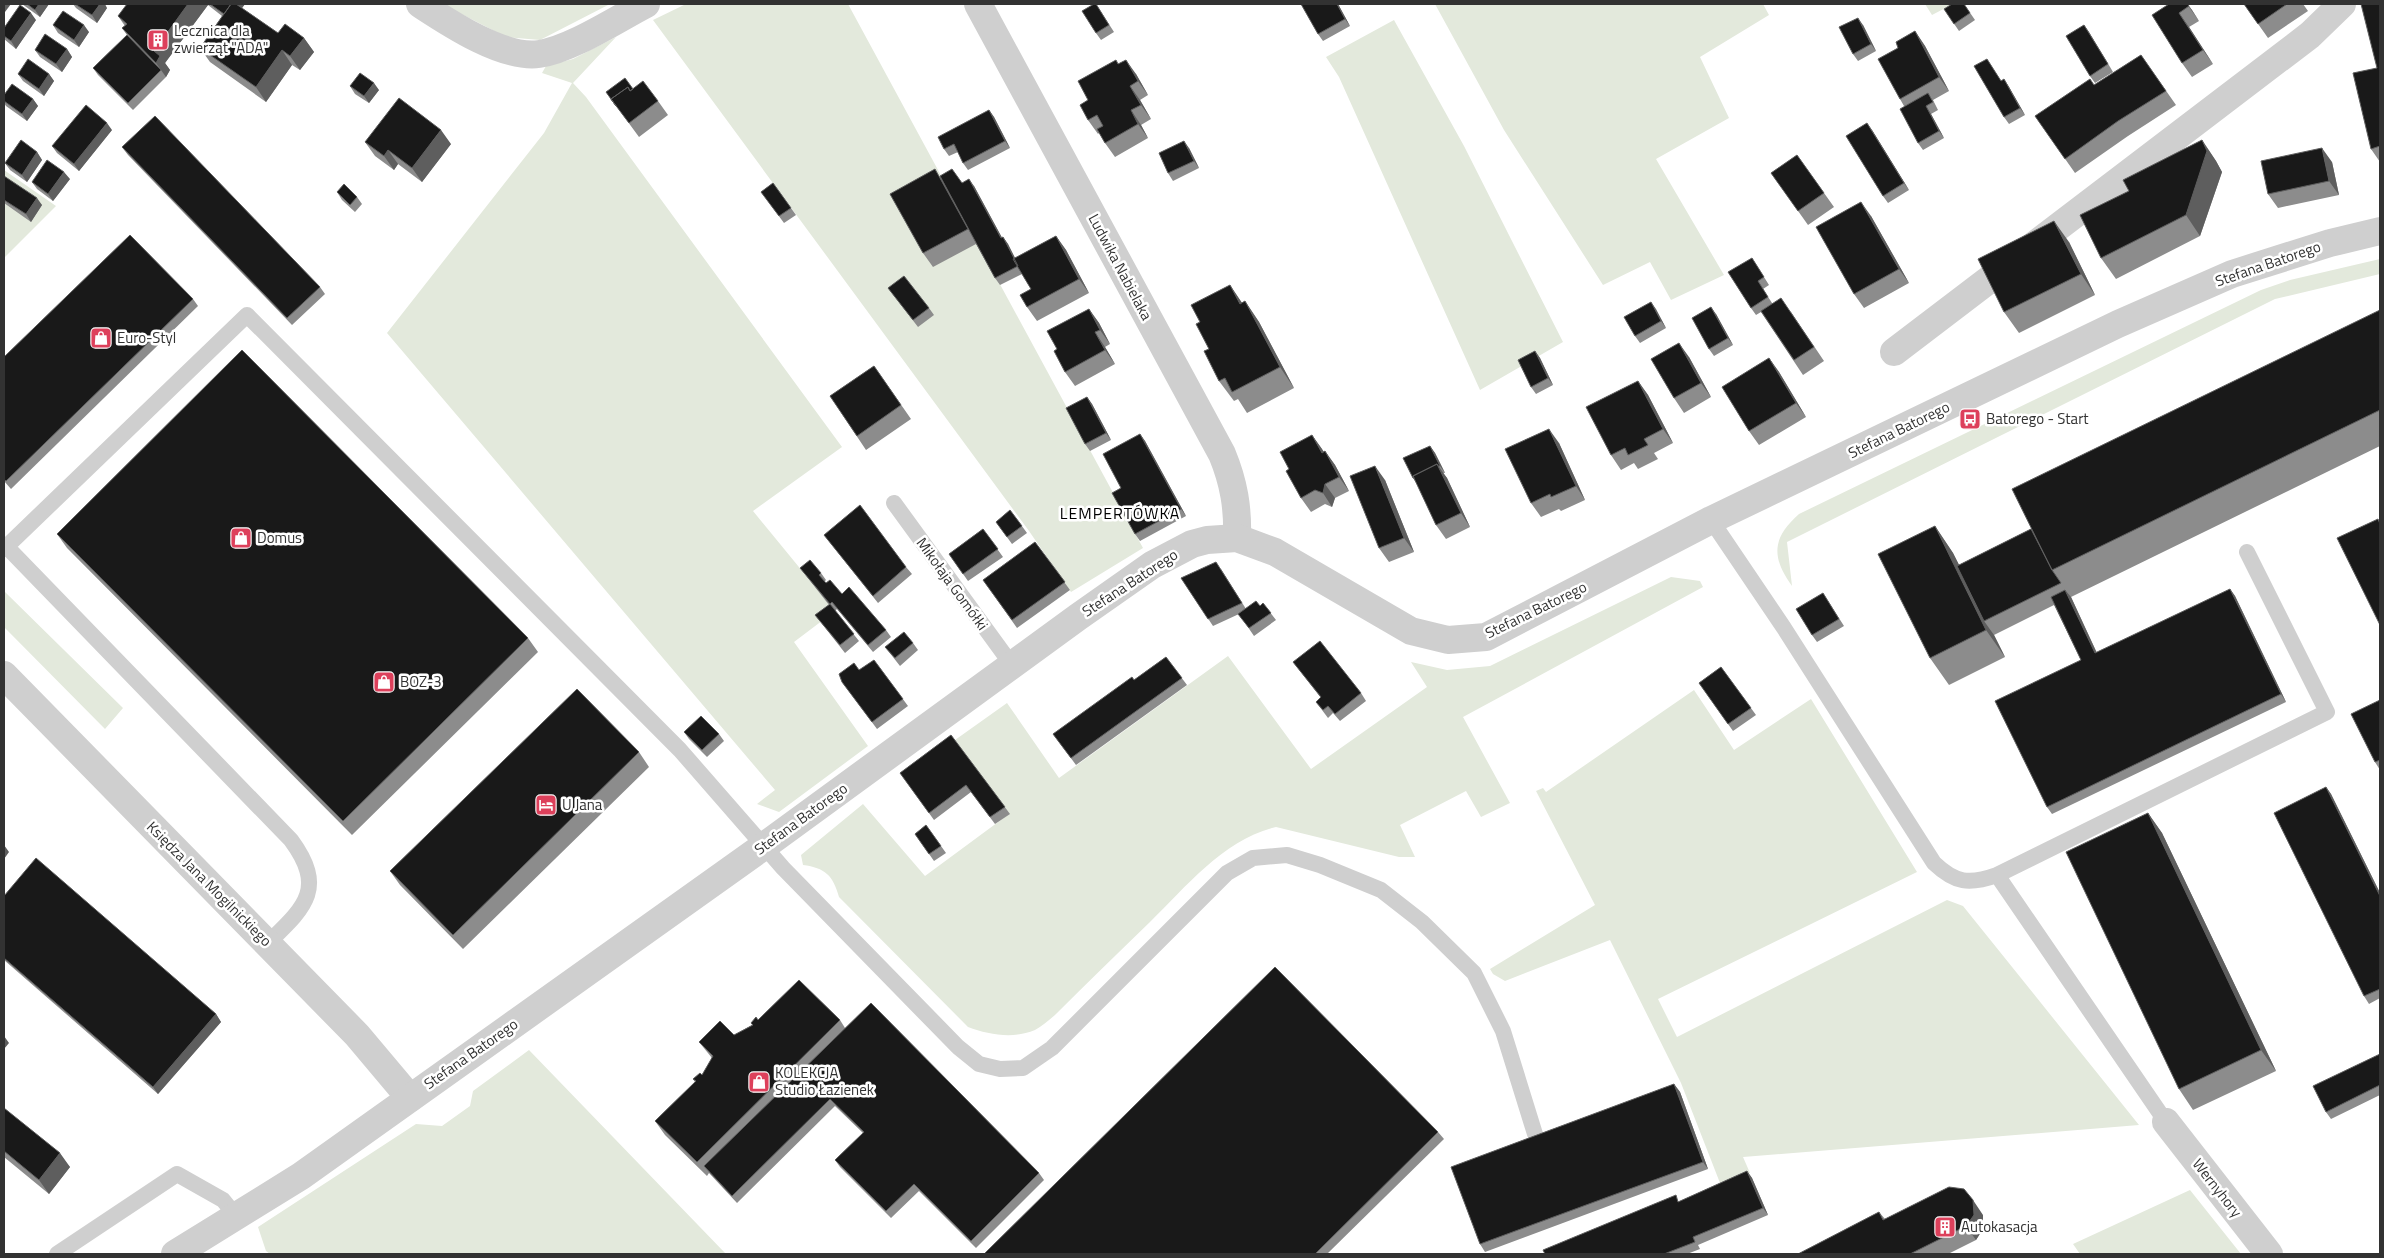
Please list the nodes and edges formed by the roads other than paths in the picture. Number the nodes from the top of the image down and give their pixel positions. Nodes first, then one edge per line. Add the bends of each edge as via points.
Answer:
1 (420, 4) edge
2 (646, 4) edge
3 (978, 4) edge
4 (2342, 4) edge
5 (2380, 231) edge
6 (1894, 352) dead end
7 (894, 503) dead end
8 (1711, 520) junction
9 (1237, 538) junction
10 (5, 548) edge
11 (2247, 552) dead end
12 (1012, 665) junction
13 (4, 676) edge
14 (764, 846) junction
15 (1997, 875) junction
16 (268, 944) junction
17 (410, 1098) junction
18 (2166, 1122) joint
19 (1535, 1134) edge
20 (236, 1216) junction
21 (57, 1254) edge
22 (175, 1254) edge
23 (2269, 1254) edge

1 - 2 street via 487,42 515,53 537,55 560,49
3 - 9 street, Ludwika Nabielaka via 1222,454 1237,501
4 - 6 street via 2310,35
5 - 8 street, Stefana Batorego via 2232,274 2118,324
7 - 12 lane, Mikołaja Gomółki
8 - 9 street, Stefana Batorego via 1486,637 1448,640 1411,631 1275,552
8 - 15 lane via 1934,863 1947,876 1963,881
9 - 12 street, Stefana Batorego via 1192,544 1152,565
10 - 14 lane via 247,315 680,750
10 - 16 lane via 291,840 303,857 309,875 307,899 299,913
11 - 15 lane via 2327,712
12 - 14 street, Stefana Batorego
13 - 16 street, Księdza Jana Mogilnickiego
14 - 17 street, Stefana Batorego
14 - 19 lane via 958,1047 979,1064 1000,1069 1023,1068 1052,1048 1227,873 1253,858 1286,855 1320,865 1381,890 1422,922 1474,973 1503,1031
15 - 18 lane
16 - 17 street, Księdza Jana Mogilnickiego via 357,1035
17 - 20 street, Stefana Batorego via 301,1176
18 - 23 street, Wernyhory
20 - 21 lane via 223,1200 177,1174
20 - 22 street, Stefana Batorego

